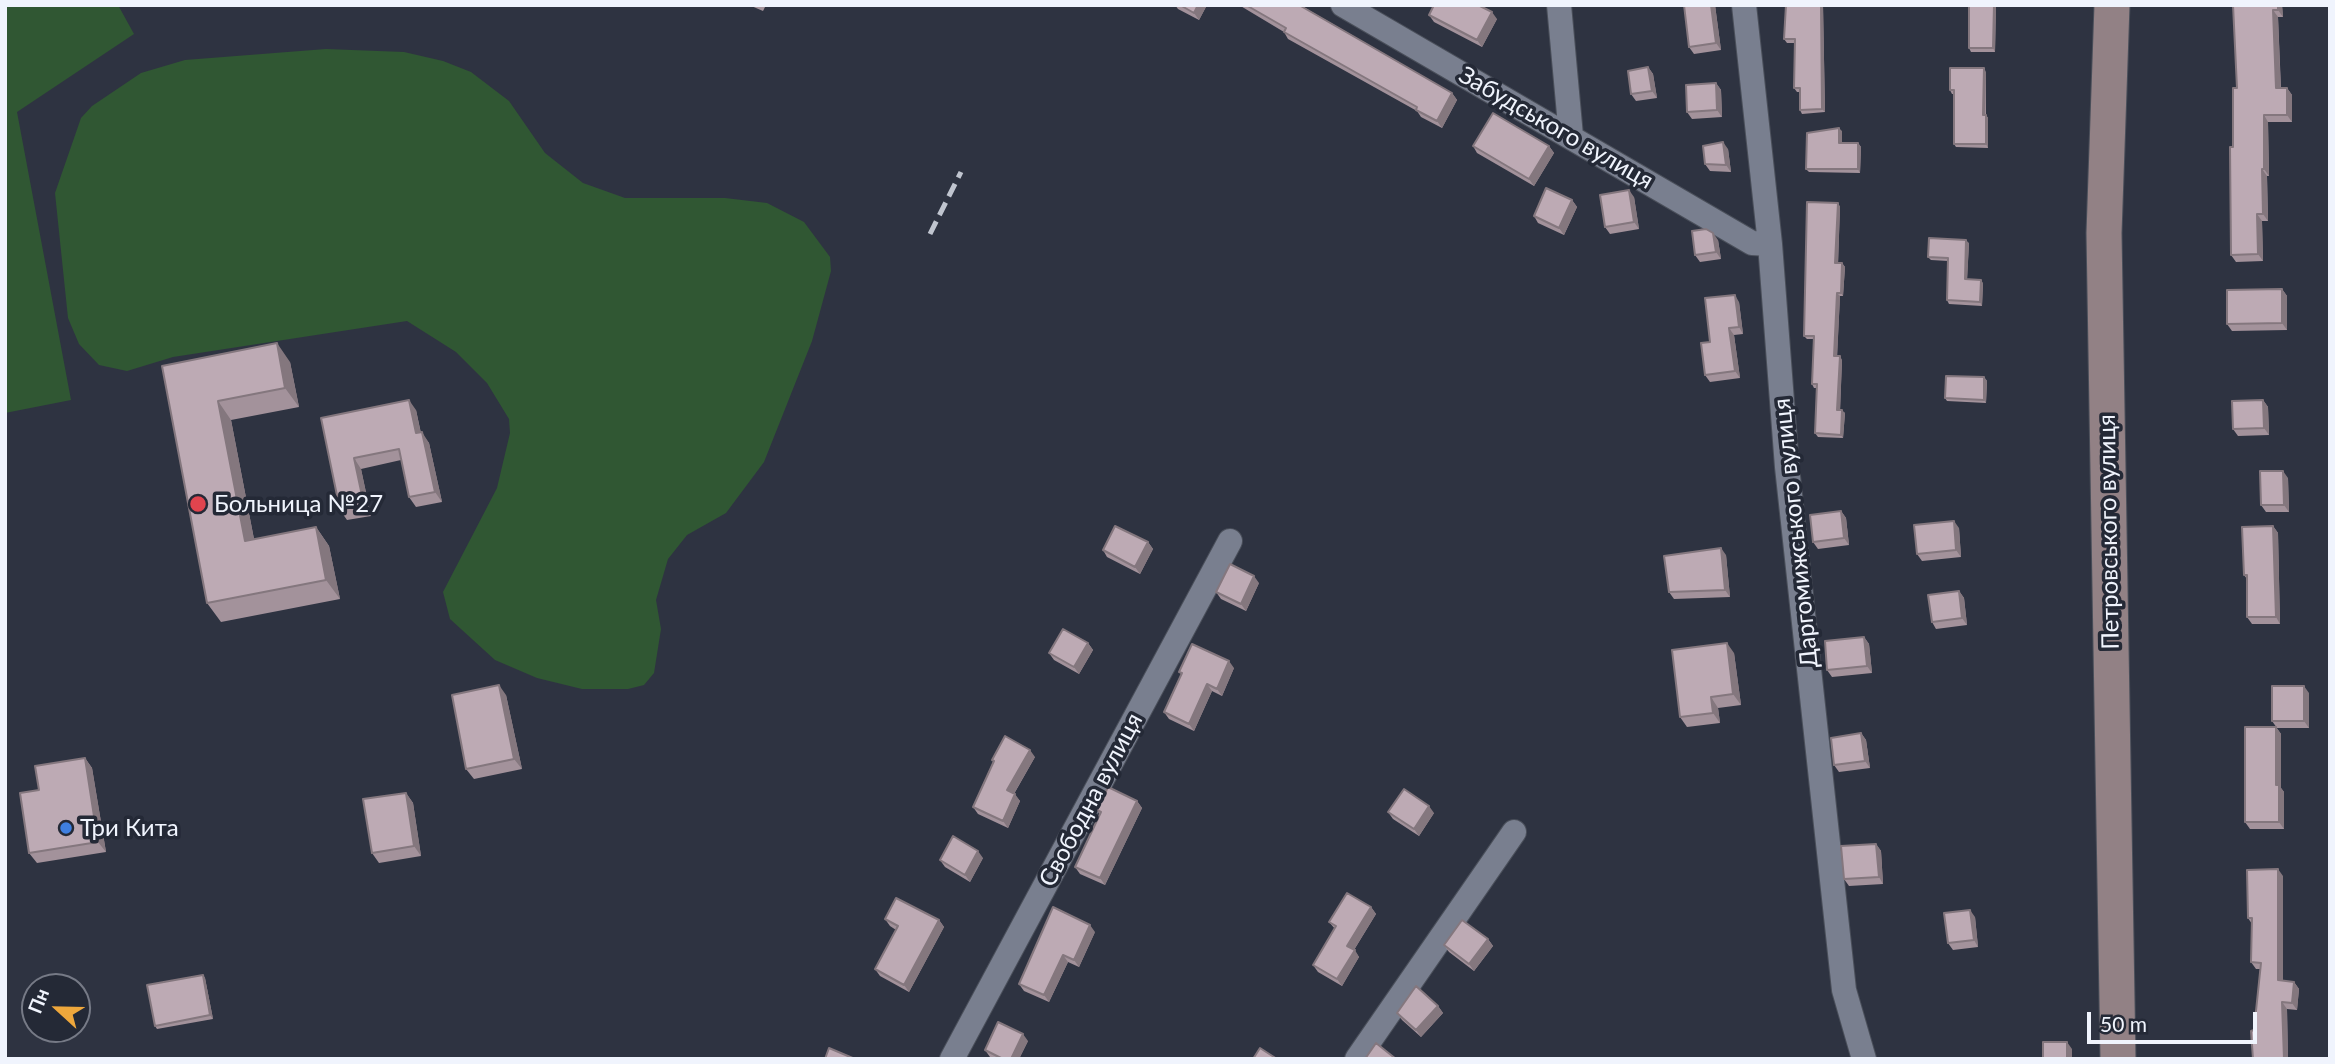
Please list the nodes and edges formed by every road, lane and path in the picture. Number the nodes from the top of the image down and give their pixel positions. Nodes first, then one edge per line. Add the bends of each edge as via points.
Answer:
1 (1343, 5) edge
2 (1559, 5) edge
3 (1744, 5) edge
4 (2112, 5) edge
5 (1571, 136) junction
6 (1770, 244) junction
7 (1230, 541) dead end
8 (1514, 832) dead end
9 (952, 1059) edge
10 (1357, 1059) edge
11 (1864, 1059) edge
12 (2118, 1059) edge

1 - 5 street, Забудського вулиця
2 - 5 street
3 - 6 street, Даргомижського вулиця
4 - 12 main road, Петровського вулиця via 2104,233
5 - 6 street, Забудського вулиця via 1752,243
6 - 11 street, Даргомижського вулиця via 1787,467 1844,990
7 - 9 street, Свободна вулиця
8 - 10 street

